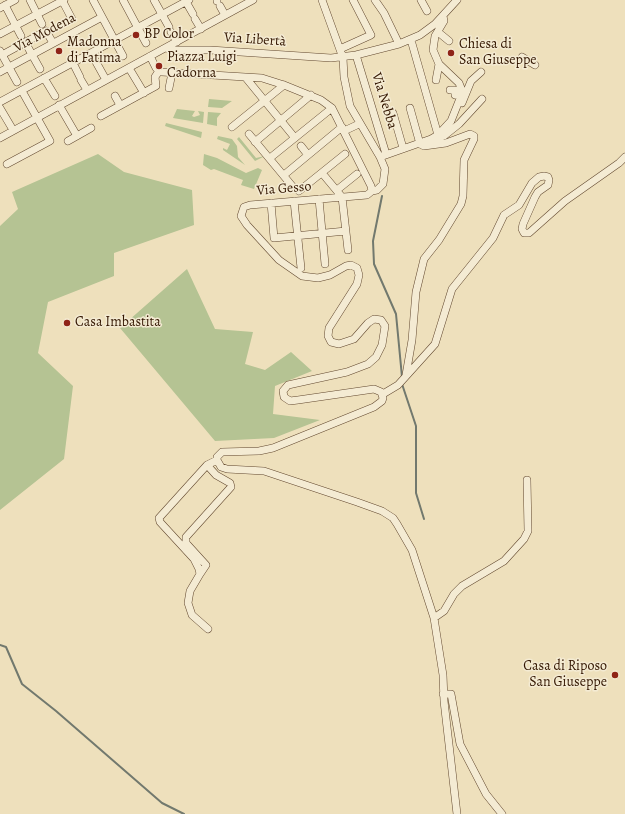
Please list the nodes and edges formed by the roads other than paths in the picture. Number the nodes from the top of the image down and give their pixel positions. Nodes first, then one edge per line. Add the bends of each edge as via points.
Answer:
1 (15, 0) edge
2 (30, 0) edge
3 (63, 0) edge
4 (92, 0) edge
5 (123, 0) edge
6 (154, 0) edge
7 (187, 0) edge
8 (322, 0) edge
9 (353, 0) edge
10 (375, 0) edge
11 (421, 0) edge
12 (457, 0) edge
13 (248, 1) edge
14 (218, 2) edge
15 (3, 7) edge
16 (427, 11) dead end
17 (37, 14) junction
18 (162, 14) junction
19 (225, 16) junction
20 (443, 16) junction
21 (102, 17) junction
22 (17, 26) junction
23 (44, 27) junction
24 (138, 28) junction
25 (201, 29) junction
26 (78, 30) junction
27 (438, 32) junction
28 (0, 34) edge
29 (23, 39) junction
30 (114, 40) junction
31 (411, 40) junction
32 (449, 41) dead end
33 (177, 42) junction
34 (146, 43) dead end
35 (53, 44) junction
36 (399, 44) junction
37 (166, 48) junction
38 (340, 49) junction
39 (1, 53) edge
40 (91, 53) junction
41 (32, 55) junction
42 (356, 55) junction
43 (123, 56) dead end
44 (150, 56) junction
45 (522, 57) dead end
46 (343, 58) junction
47 (73, 63) junction
48 (439, 64) junction
49 (534, 65) dead end
50 (9, 67) junction
51 (129, 68) junction
52 (40, 69) dead end
53 (158, 71) junction
54 (0, 72) edge
55 (481, 72) dead end
56 (172, 73) junction
57 (44, 78) junction
58 (246, 78) junction
59 (106, 80) junction
60 (436, 80) dead end
61 (17, 82) dead end
62 (284, 84) junction
63 (169, 88) dead end
64 (87, 90) junction
65 (450, 90) dead end
66 (22, 92) junction
67 (144, 93) junction
68 (311, 95) junction
69 (55, 96) dead end
70 (115, 96) dead end
71 (460, 96) junction
72 (482, 99) dead end
73 (264, 100) junction
74 (0, 102) edge
75 (59, 105) junction
76 (120, 105) junction
77 (0, 108) edge
78 (332, 108) junction
79 (410, 108) dead end
80 (393, 114) dead end
81 (101, 116) dead end
82 (37, 118) junction
83 (281, 121) junction
84 (359, 124) junction
85 (232, 127) dead end
86 (446, 127) junction
87 (91, 128) dead end
88 (343, 129) junction
89 (13, 130) junction
90 (248, 134) dead end
91 (77, 136) junction
92 (434, 137) junction
93 (0, 138) edge
94 (295, 138) junction
95 (68, 141) dead end
96 (255, 142) junction
97 (420, 144) junction
98 (301, 146) dead end
99 (403, 148) junction
100 (345, 154) dead end
101 (308, 155) junction
102 (383, 155) junction
103 (625, 157) edge
104 (270, 158) junction
105 (7, 164) dead end
106 (322, 173) junction
107 (357, 174) dead end
108 (284, 175) junction
109 (337, 190) junction
110 (372, 191) junction
111 (342, 197) junction
112 (319, 199) junction
113 (294, 201) junction
114 (271, 203) junction
115 (346, 231) junction
116 (322, 233) junction
117 (298, 235) junction
118 (348, 250) dead end
119 (325, 264) dead end
120 (300, 268) dead end
121 (406, 375) junction
122 (382, 394) junction
123 (217, 460) junction
124 (207, 465) junction
125 (527, 480) dead end
126 (195, 557) junction
127 (434, 618) junction
128 (208, 629) dead end
129 (447, 694) junction
130 (458, 814) edge
131 (502, 814) edge

1 - 15 street
2 - 17 street
3 - 17 street
3 - 26 street
4 - 21 street
5 - 24 street
6 - 18 street
7 - 18 street
7 - 25 street
8 - 38 street
9 - 38 street via 371,35
10 - 36 street
11 - 16 street
12 - 20 street, Via Libertà
13 - 19 street
14 - 19 street
15 - 22 street
17 - 22 street
17 - 23 street
18 - 24 street
18 - 33 street
19 - 25 street
20 - 27 street via 444,21
20 - 31 street, Via Libertà via 428,31
21 - 26 street, Via Modena
21 - 30 street
22 - 28 street
22 - 29 street
23 - 29 street
23 - 35 street
24 - 30 street
24 - 34 street
25 - 33 street
26 - 35 street, Via Modena
27 - 32 street
27 - 48 street via 433,50
29 - 39 street
29 - 41 street
30 - 40 street
30 - 43 street
31 - 36 street, Via Libertà
31 - 92 street
33 - 37 street
35 - 41 street, Via Modena
36 - 42 street, Via Libertà
37 - 44 street
37 - 46 street, Via Libertà
38 - 46 street
39 - 50 street
40 - 47 street
40 - 59 street
41 - 50 street, Via Modena
41 - 52 street
42 - 46 street, Via Libertà
42 - 102 street, Via Nebba
44 - 51 street
44 - 53 street
45 - 49 street
46 - 84 street via 350,106
47 - 57 street
47 - 64 street
48 - 60 street
48 - 71 street via 460,83
50 - 54 street, Via Modena
50 - 61 street
51 - 59 street
51 - 67 street
53 - 56 street
53 - 67 street via 155,77 156,86
55 - 86 street via 469,86 454,121
56 - 58 street
56 - 63 street
57 - 66 street
57 - 69 street
58 - 62 street via 262,78
58 - 73 street
59 - 64 street
62 - 68 street
62 - 73 street
64 - 75 street
65 - 71 street via 455,90 455,95
66 - 74 street
66 - 82 street
67 - 76 street
68 - 78 street
68 - 83 street
70 - 76 street
71 - 86 street via 451,121
72 - 92 street via 450,132 438,138
73 - 83 street
73 - 85 street
75 - 82 street
75 - 91 street
76 - 81 street
77 - 89 street
78 - 88 street
78 - 94 street
79 - 97 street
80 - 99 street
82 - 89 street
82 - 105 street via 50,142
83 - 94 street
83 - 96 street
84 - 88 street
84 - 102 street
86 - 92 street
87 - 91 street
88 - 101 street
88 - 110 street
89 - 93 street
90 - 96 street
91 - 95 street
92 - 97 street
94 - 104 street
96 - 104 street
97 - 99 street
97 - 121 street via 424,146 446,143 470,134 474,136 464,160 463,196 460,204 439,240 424,259 416,292
98 - 101 street
99 - 102 street
100 - 106 street
101 - 108 street
102 - 110 street, Via Nebba via 385,179 380,188
103 - 121 street via 565,201 529,233 524,233 523,224 535,197 550,180 544,176 532,183 519,205 504,215 493,238 452,289 437,340
104 - 108 street
106 - 108 street via 296,189
106 - 109 street
107 - 109 street
109 - 111 street
110 - 111 street, Via Gesso via 367,195
111 - 112 street, Via Gesso
111 - 115 street
112 - 113 street, Via Gesso
112 - 116 street
113 - 114 street, Via Gesso
113 - 117 street
114 - 117 street via 274,238
114 - 122 street, Via Gesso via 244,207 241,211 242,219 280,260 302,276 318,278 346,266 357,268 357,284 329,328 329,340 335,344 348,341 374,319 383,322 385,326 384,339 376,357 368,364 347,372 288,385 283,391 284,398 290,401 374,389
115 - 116 street
115 - 118 street
116 - 117 street
116 - 119 street
117 - 120 street
121 - 122 street via 398,385
122 - 123 street via 382,401 374,407 283,444 259,451 226,450 219,454
123 - 124 street
123 - 127 street via 221,467 264,471 382,511 393,518 412,550
124 - 126 street via 216,475 230,483 231,487 186,537 186,543
124 - 126 street via 159,520
125 - 127 street via 528,531 524,539 499,565 462,586 444,611
126 - 128 street via 200,574 190,592 188,603 192,614
127 - 129 street
129 - 130 street
129 - 131 street via 460,744 486,794

